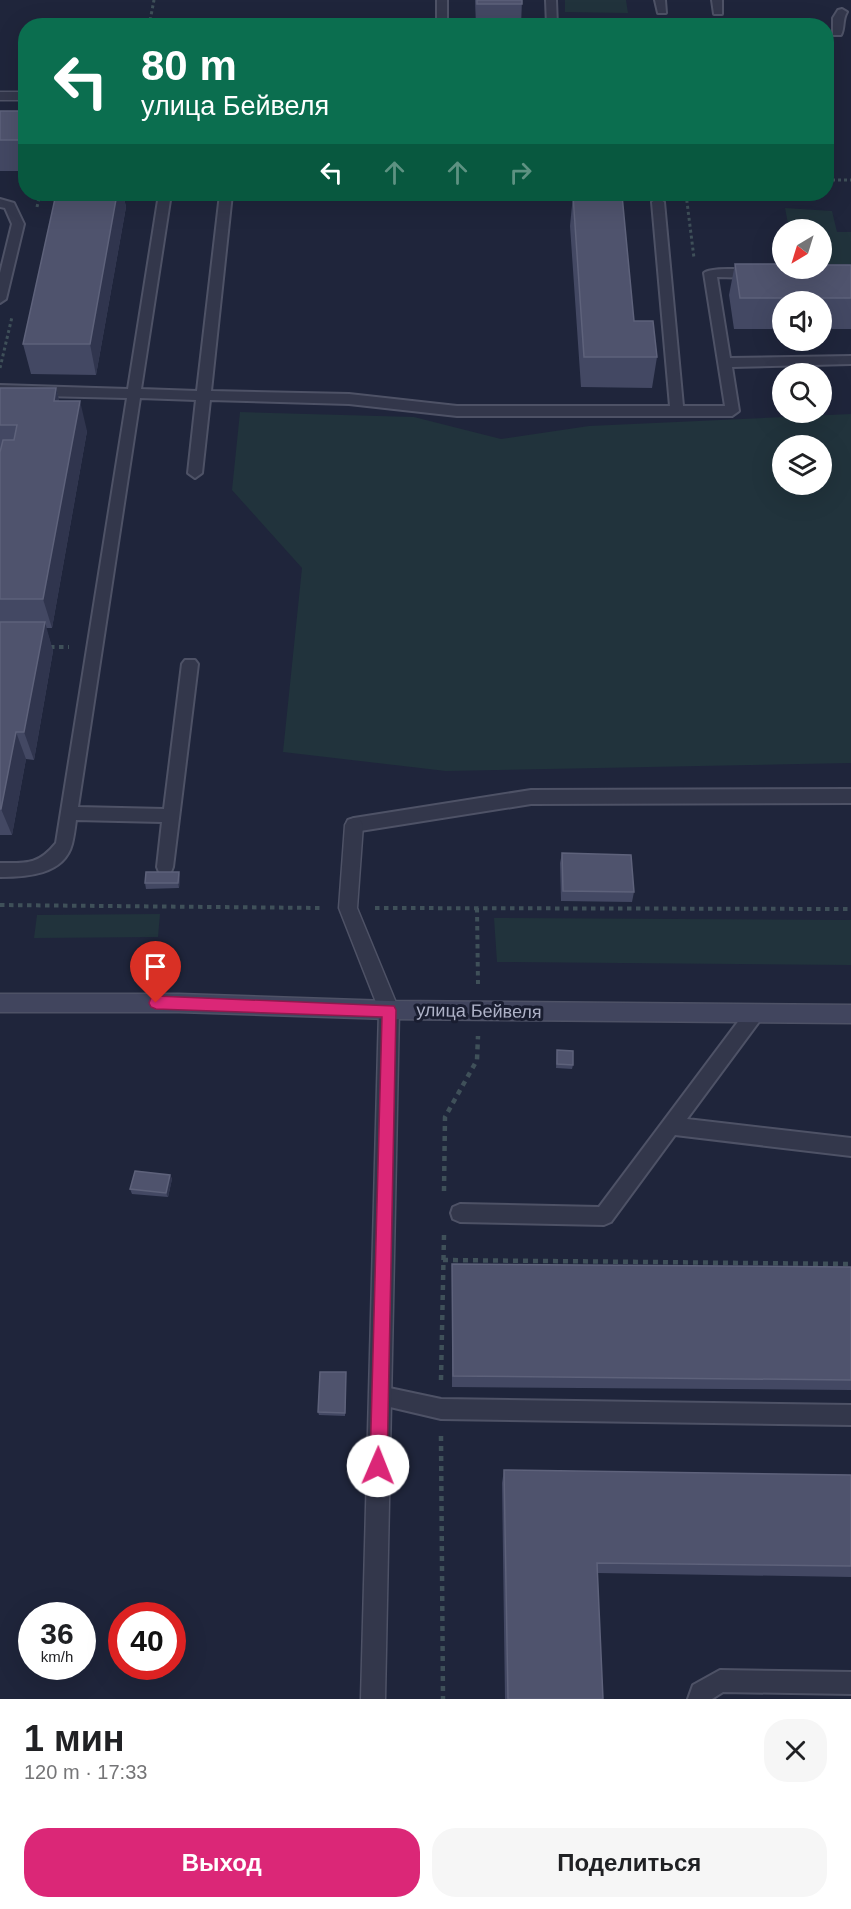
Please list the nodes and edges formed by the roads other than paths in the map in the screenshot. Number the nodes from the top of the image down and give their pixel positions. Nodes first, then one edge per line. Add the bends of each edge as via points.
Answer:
1 (442, 0) edge
2 (551, 0) edge
3 (839, 0) edge
4 (847, 12) edge
5 (442, 18) edge
6 (552, 18) edge
7 (837, 33) dead end
8 (0, 96) edge
9 (18, 96) edge
10 (164, 201) edge
11 (225, 201) edge
12 (658, 202) dead end
13 (0, 203) edge
14 (769, 274) edge
15 (0, 299) edge
16 (851, 360) edge
17 (723, 363) junction
18 (0, 390) edge
19 (134, 392) junction
20 (203, 394) junction
21 (677, 411) junction
22 (195, 473) dead end
23 (190, 664) dead end
24 (851, 796) edge
25 (69, 813) junction
26 (172, 816) junction
27 (354, 825) joint
28 (165, 867) dead end
29 (0, 870) edge
30 (0, 1003) edge
31 (389, 1010) junction
32 (755, 1013) junction
33 (851, 1014) edge
34 (671, 1126) junction
35 (851, 1147) edge
36 (460, 1213) dead end
37 (380, 1396) junction
38 (851, 1415) edge
39 (851, 1683) edge
40 (373, 1699) edge
41 (699, 1699) edge

1 - 5 lane
2 - 6 lane
3 - 4 lane
4 - 7 lane via 838,18
8 - 9 street
10 - 19 lane
11 - 20 lane
12 - 21 lane
13 - 15 lane via 10,206 18,224
14 - 17 lane via 710,273
16 - 17 lane
17 - 21 lane via 732,411
18 - 19 lane
19 - 20 lane
19 - 25 lane
20 - 21 lane via 349,399 457,411
20 - 22 lane
23 - 26 lane
24 - 27 lane via 531,797
25 - 26 lane
25 - 29 lane via 64,845 50,863 31,870
26 - 28 lane
27 - 31 street via 348,908
30 - 31 main road, улица Бейвеля via 179,1003
31 - 32 main road, улица Бейвеля
31 - 37 street
32 - 33 main road, улица Бейвеля
32 - 34 lane
34 - 35 lane
34 - 36 lane via 604,1216
37 - 38 lane via 441,1410
37 - 40 street
39 - 41 lane via 720,1681 701,1693

